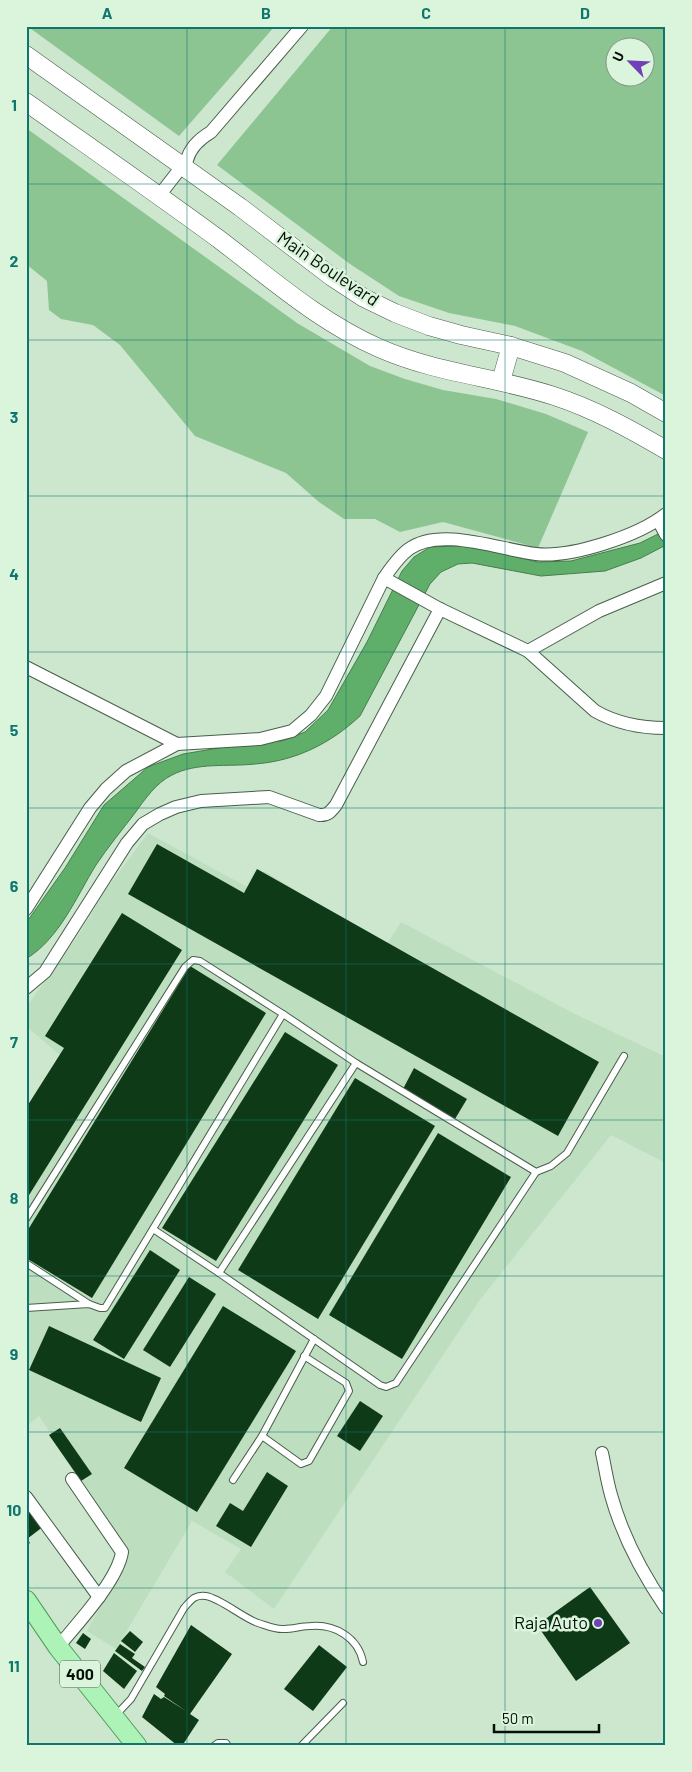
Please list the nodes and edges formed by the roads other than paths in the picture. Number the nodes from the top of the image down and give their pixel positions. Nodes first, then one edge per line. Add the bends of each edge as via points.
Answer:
1 (302, 26) edge
2 (26, 55) edge
3 (26, 102) edge
4 (185, 163) junction
5 (158, 196) junction
6 (511, 346) junction
7 (501, 382) junction
8 (666, 413) edge
9 (666, 450) edge
10 (663, 525) edge
11 (389, 580) junction
12 (666, 583) edge
13 (440, 610) junction
14 (530, 651) junction
15 (26, 667) edge
16 (666, 728) edge
17 (177, 744) junction
18 (26, 909) edge
19 (26, 988) edge
20 (283, 1014) junction
21 (624, 1056) dead end
22 (356, 1063) junction
23 (536, 1172) junction
24 (26, 1219) edge
25 (152, 1229) junction
26 (26, 1263) edge
27 (220, 1273) junction
28 (89, 1304) junction
29 (26, 1308) edge
30 (314, 1339) junction
31 (304, 1356) junction
32 (262, 1436) junction
33 (602, 1453) dead end
34 (72, 1479) dead end
35 (232, 1480) dead end
36 (26, 1497) edge
37 (99, 1597) junction
38 (26, 1600) edge
39 (666, 1608) edge
40 (58, 1647) junction
41 (363, 1662) dead end
42 (343, 1703) dead end
43 (114, 1716) junction
44 (137, 1746) edge
45 (214, 1746) edge
46 (228, 1746) edge
47 (301, 1746) edge

1 - 4 street via 211,132 194,158
2 - 4 main road, Main Boulevard
3 - 5 main road
4 - 5 street
4 - 6 main road, Main Boulevard via 364,298 429,326
5 - 7 main road via 310,308 378,348 410,360
6 - 7 main road
6 - 8 main road, Main Boulevard via 565,363
7 - 9 main road via 587,408
10 - 11 street via 563,554 537,554 464,540 429,539 409,548 394,564
11 - 13 street
11 - 17 street via 326,696 292,731 260,739
12 - 14 street via 599,610
13 - 14 street
13 - 19 street via 329,813 319,815 269,796 201,801 160,814 143,824 127,843 45,972
14 - 16 street via 602,715 644,728
15 - 17 street
17 - 18 street via 126,771 106,789 90,808
20 - 22 lane
20 - 24 lane via 200,961 194,960 185,967
20 - 25 lane
21 - 23 lane via 566,1152 551,1166
22 - 23 lane
22 - 27 lane
23 - 30 lane via 396,1383 386,1387 380,1385
25 - 27 lane
25 - 28 lane via 105,1308
26 - 28 lane
27 - 30 lane
28 - 29 lane
30 - 31 lane
31 - 32 lane
31 - 32 lane via 346,1384 348,1391 305,1464
32 - 35 lane
33 - 39 street via 610,1494 621,1525 641,1570
34 - 37 street via 122,1552 121,1561
36 - 37 street
37 - 40 street
38 - 40 main road, 400
40 - 43 main road, 400
41 - 43 lane via 352,1640 338,1630 311,1626 282,1630 255,1622 208,1596 194,1597 184,1608 131,1699
42 - 47 lane
43 - 44 main road, 400
45 - 46 lane via 218,1743

